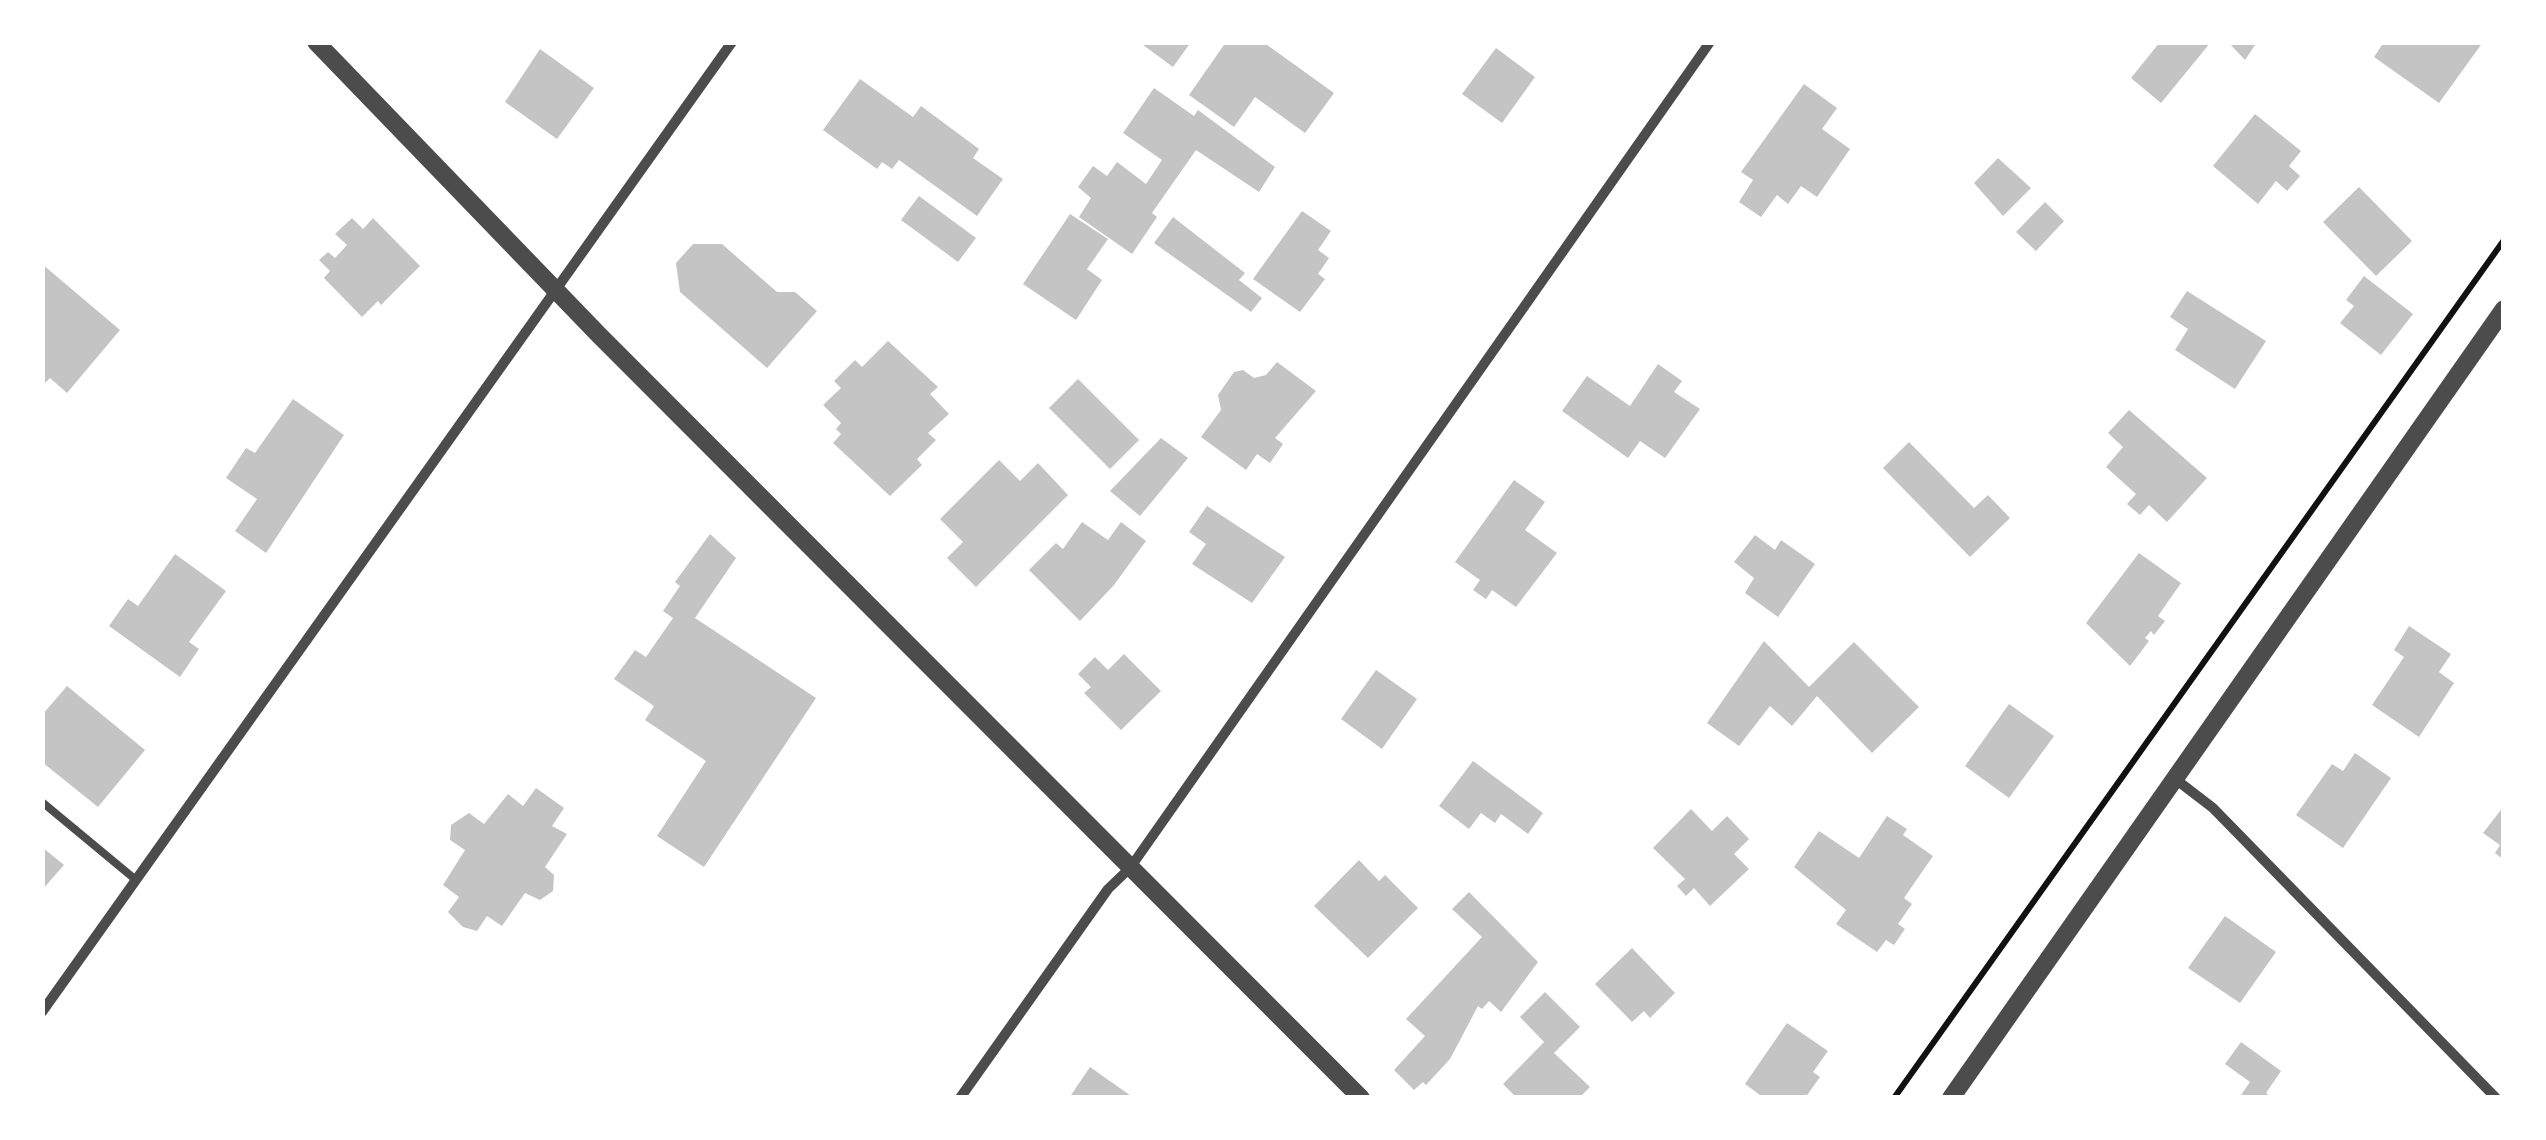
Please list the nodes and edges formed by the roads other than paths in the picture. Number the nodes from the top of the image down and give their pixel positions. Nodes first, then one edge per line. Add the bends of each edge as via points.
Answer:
1 (316, 42) edge
2 (732, 42) edge
3 (1710, 42) edge
4 (556, 290) junction
5 (2504, 309) edge
6 (2174, 778) junction
7 (42, 802) edge
8 (1130, 868) junction
9 (136, 880) junction
10 (42, 1012) edge
11 (960, 1098) edge
12 (1361, 1098) edge
13 (1951, 1098) edge
14 (2496, 1098) edge

1 - 4 street
2 - 4 street
3 - 8 street
4 - 8 street
4 - 9 street
5 - 6 street
6 - 13 street
6 - 14 street via 2213,808
7 - 9 lane
8 - 11 street via 1108,889
8 - 12 street
9 - 10 street

